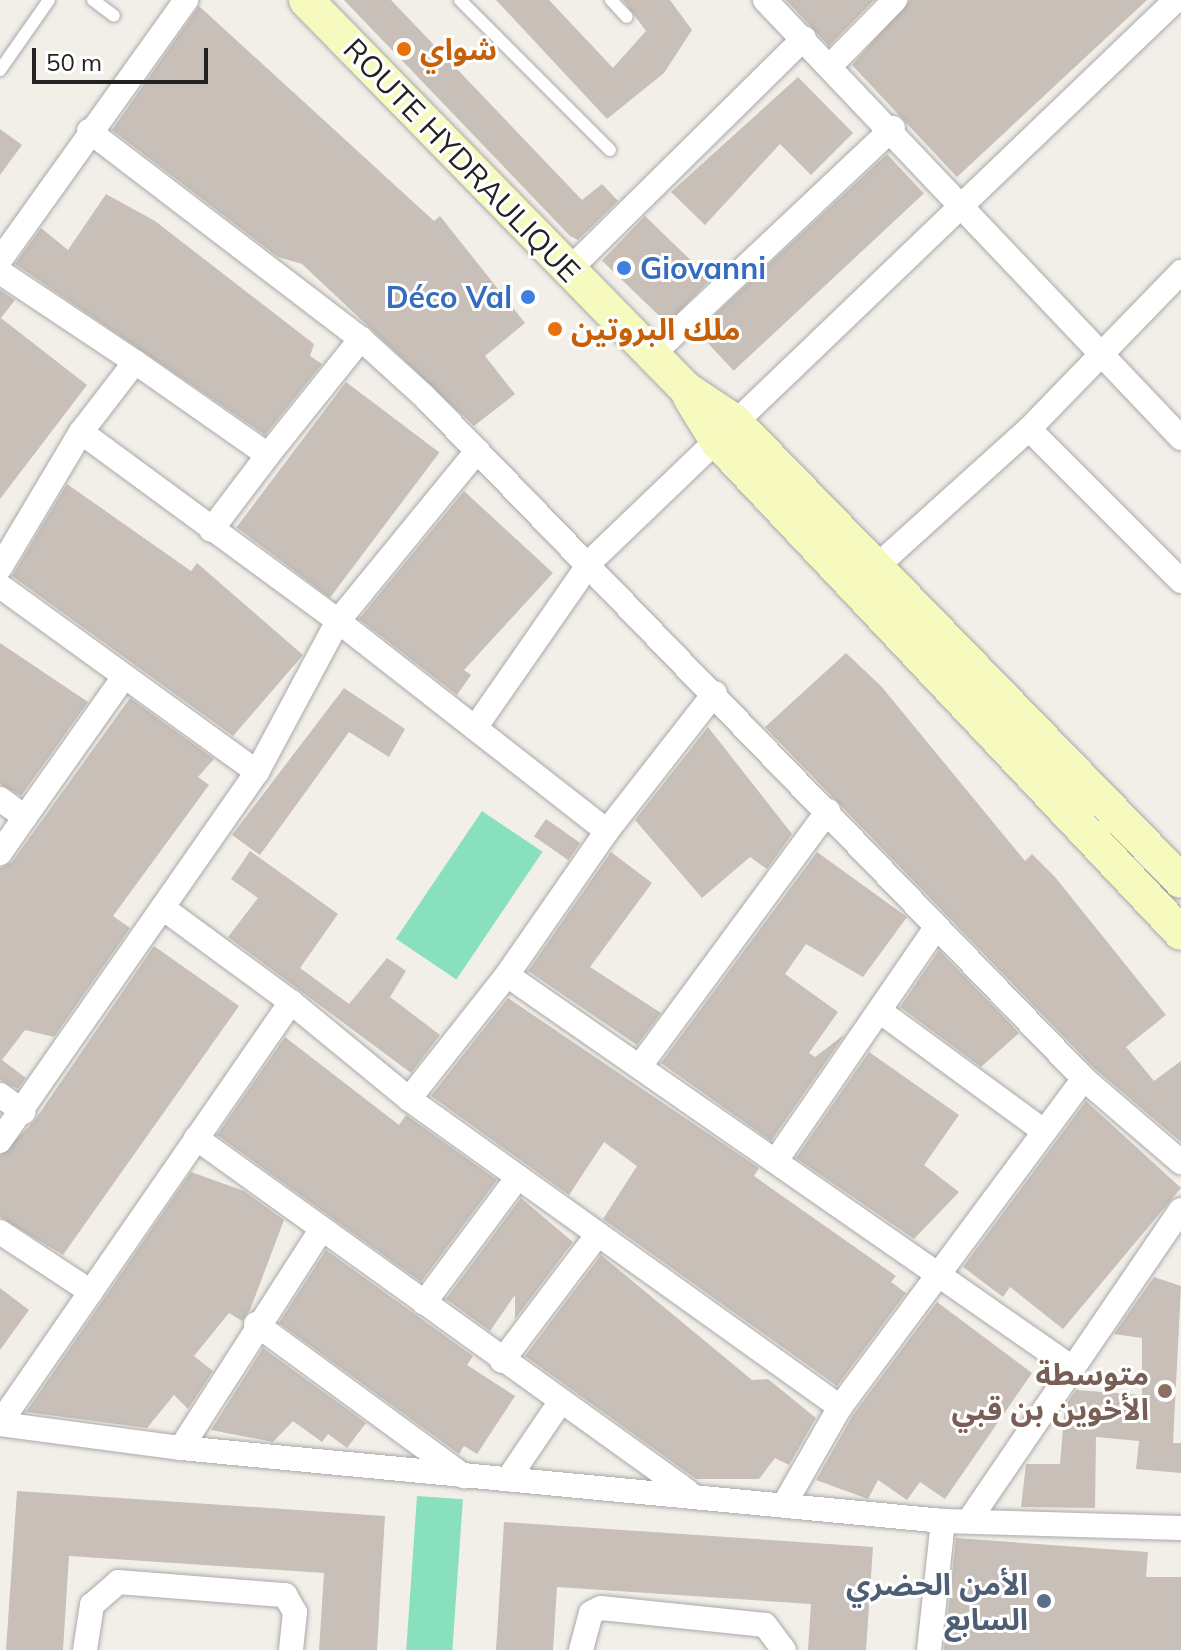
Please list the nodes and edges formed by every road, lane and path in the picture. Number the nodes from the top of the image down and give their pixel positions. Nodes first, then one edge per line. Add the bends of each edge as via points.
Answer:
1 (49, 0) edge
2 (93, 0) edge
3 (186, 0) edge
4 (306, 0) edge
5 (460, 0) edge
6 (611, 0) edge
7 (765, 0) edge
8 (895, 0) edge
9 (1176, 0) edge
10 (114, 16) dead end
11 (627, 17) dead end
12 (804, 38) junction
13 (832, 64) junction
14 (0, 70) edge
15 (893, 128) junction
16 (89, 131) junction
17 (610, 150) dead end
18 (965, 203) junction
19 (0, 260) edge
20 (569, 270) junction
21 (0, 272) edge
22 (1181, 272) edge
23 (361, 339) junction
24 (1102, 353) junction
25 (652, 355) junction
26 (135, 362) junction
27 (1029, 429) junction
28 (726, 431) junction
29 (81, 432) junction
30 (1181, 438) edge
31 (477, 451) junction
32 (268, 455) junction
33 (211, 530) junction
34 (591, 561) junction
35 (0, 568) edge
36 (864, 577) junction
37 (1181, 581) edge
38 (0, 586) edge
39 (338, 621) junction
40 (123, 678) junction
41 (715, 693) junction
42 (475, 728) junction
43 (257, 772) junction
44 (0, 799) edge
45 (828, 811) junction
46 (25, 817) junction
47 (607, 831) junction
48 (0, 853) edge
49 (1181, 881) edge
50 (167, 911) junction
51 (936, 928) junction
52 (1181, 933) edge
53 (507, 975) junction
54 (291, 1002) junction
55 (881, 1012) junction
56 (640, 1066) junction
57 (1084, 1079) junction
58 (0, 1095) edge
59 (409, 1099) junction
60 (23, 1112) junction
61 (1042, 1130) junction
62 (196, 1138) junction
63 (0, 1141) edge
64 (777, 1159) junction
65 (1181, 1162) edge
66 (518, 1177) junction
67 (1181, 1210) edge
68 (321, 1230) junction
69 (0, 1232) edge
70 (598, 1234) junction
71 (942, 1271) junction
72 (91, 1292) junction
73 (424, 1303) junction
74 (256, 1324) junction
75 (502, 1361) junction
76 (1071, 1367) junction
77 (561, 1401) junction
78 (840, 1407) junction
79 (0, 1423) edge
80 (181, 1448) junction
81 (466, 1477) junction
82 (508, 1479) junction
83 (689, 1493) junction
84 (785, 1503) junction
85 (970, 1519) junction
86 (943, 1521) junction
87 (1181, 1528) edge
88 (85, 1650) edge
89 (291, 1650) edge
90 (581, 1650) edge
91 (784, 1650) edge
92 (929, 1650) edge

1 - 14 lane
2 - 10 lane
3 - 16 street
4 - 20 main road, ROUTE HYDRAULIQUE
5 - 17 lane
6 - 11 lane
7 - 12 street
8 - 13 street
9 - 18 street
12 - 13 street
12 - 20 street
13 - 15 street
15 - 18 street
15 - 25 street
16 - 19 street
16 - 23 street
18 - 24 street
18 - 28 street
20 - 25 main road, ROUTE HYDRAULIQUE
21 - 26 street
22 - 24 street
23 - 31 street
23 - 32 street
24 - 27 street
24 - 30 street
25 - 28 main road, ROUTE HYDRAULIQUE
26 - 29 street
26 - 32 street
27 - 36 street
27 - 37 street
28 - 34 street
28 - 36 main road, ROUTE HYDRAULIQUE
29 - 33 street
29 - 35 street
31 - 34 street
31 - 39 street
32 - 33 street
33 - 39 street
34 - 41 street
34 - 42 street
36 - 49 main road
36 - 52 main road
38 - 40 street
39 - 42 street
39 - 43 street
40 - 43 street
40 - 46 street
41 - 45 street
41 - 47 street
42 - 47 street
43 - 50 street
44 - 46 street
45 - 51 street
45 - 56 street
46 - 48 street
47 - 53 street
50 - 54 street
50 - 60 street
51 - 55 street
51 - 57 street
53 - 56 street
53 - 59 street
54 - 59 street
54 - 62 street
55 - 61 street
55 - 64 street
56 - 64 street
57 - 61 street
57 - 65 street
58 - 60 street
59 - 66 street
60 - 63 street
61 - 71 street
62 - 68 street
62 - 72 street
64 - 71 street
66 - 70 street
66 - 73 street
67 - 76 street
68 - 73 street
68 - 74 street
69 - 72 street
70 - 75 street
70 - 78 street
71 - 76 street
71 - 78 street
72 - 79 street
73 - 75 street
74 - 80 street
74 - 81 street
75 - 77 street
76 - 85 street
77 - 82 street
77 - 83 street
78 - 84 street
79 - 80 street
80 - 81 street
81 - 82 street
82 - 83 street
83 - 84 street
84 - 86 street
85 - 86 street
85 - 87 street
86 - 92 street
88 - 89 street via 92,1605 118,1582 285,1595 295,1612
90 - 91 street via 591,1613 601,1608 765,1625

